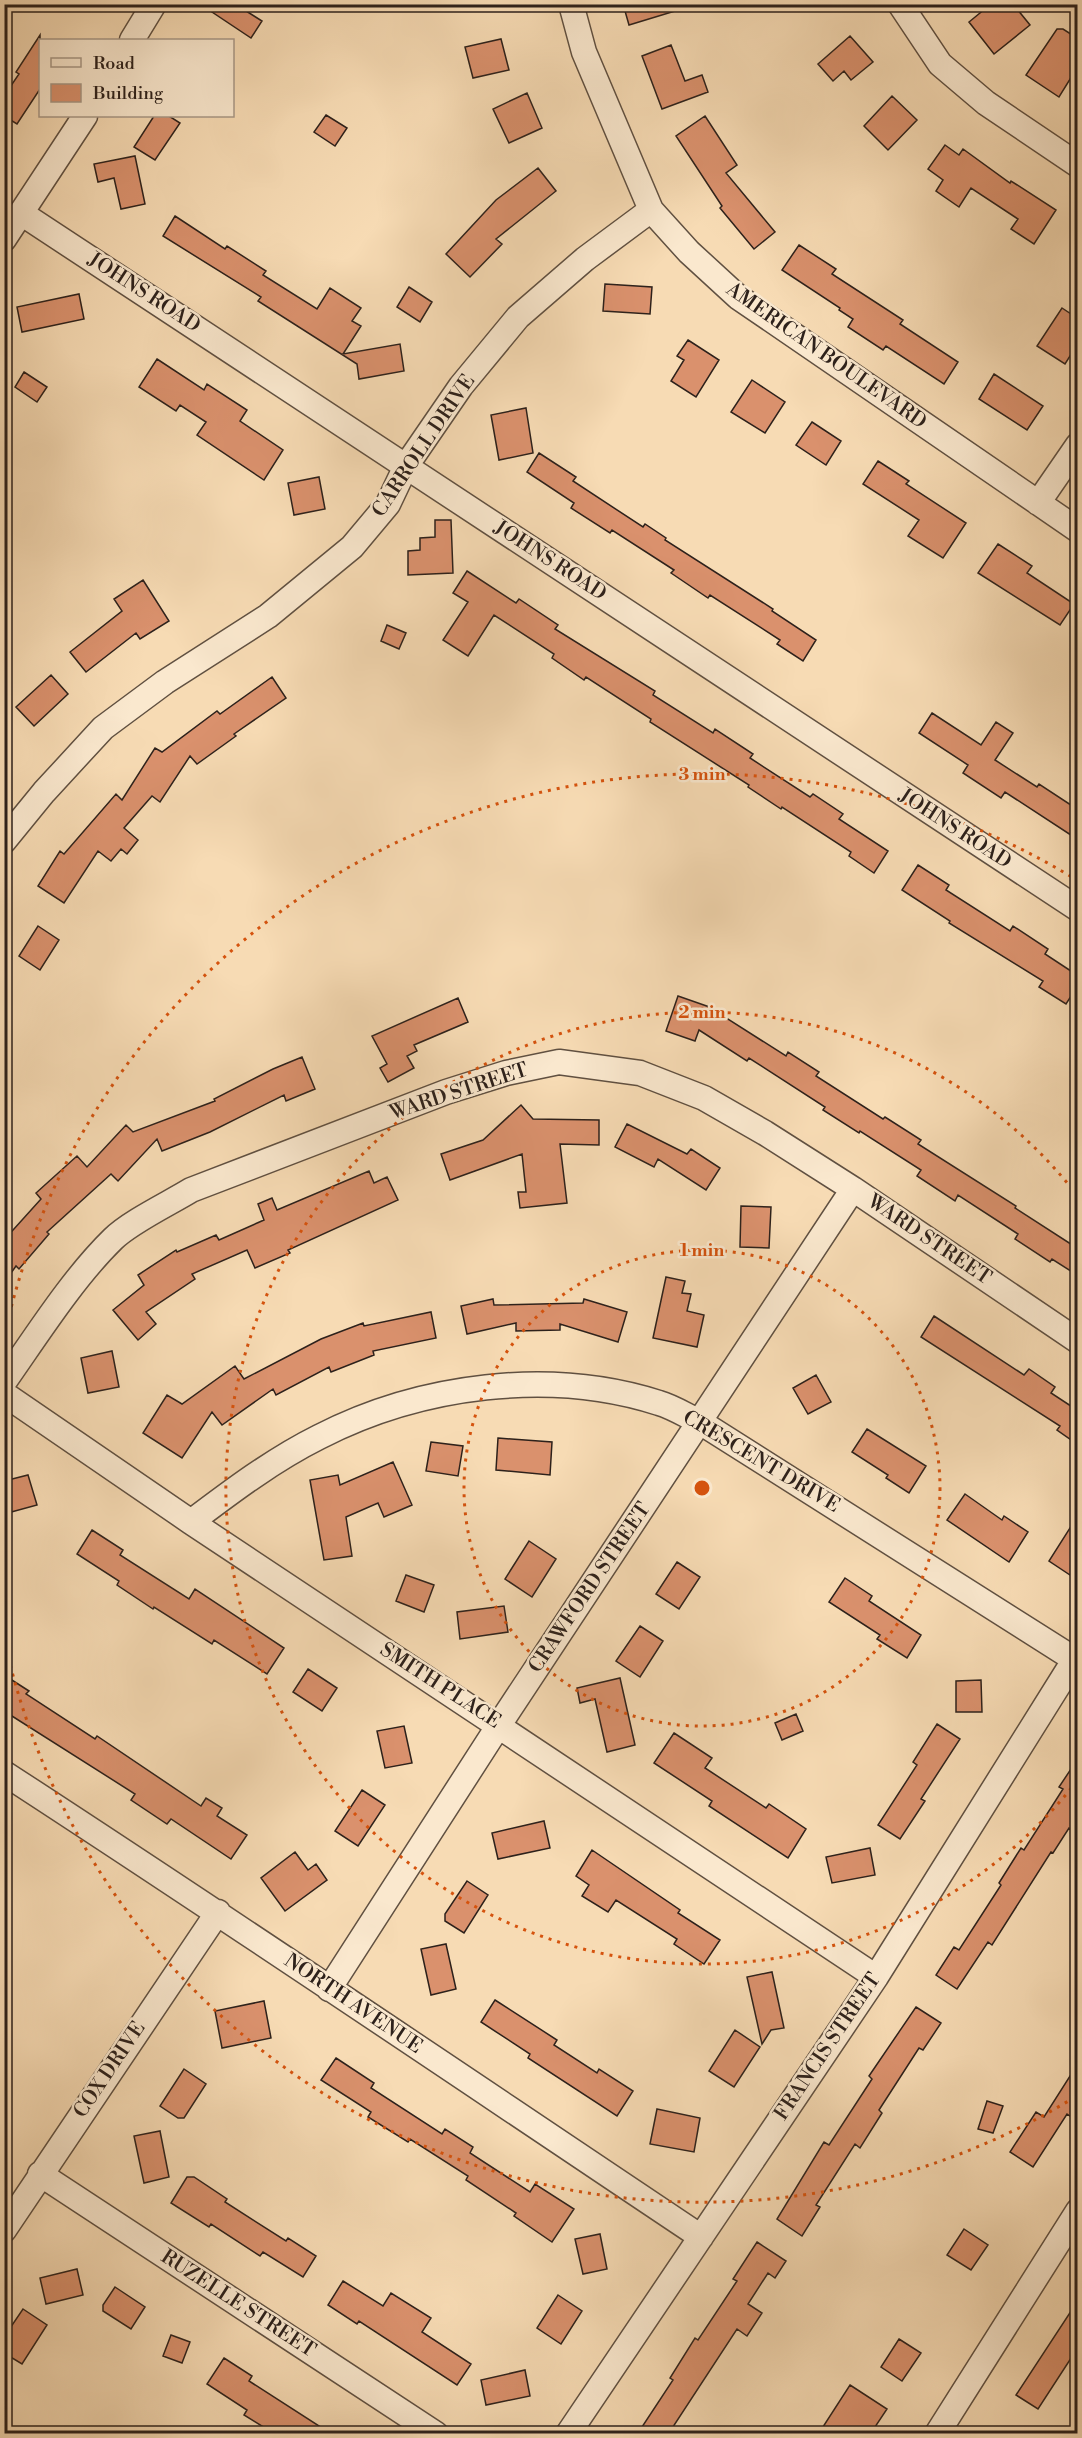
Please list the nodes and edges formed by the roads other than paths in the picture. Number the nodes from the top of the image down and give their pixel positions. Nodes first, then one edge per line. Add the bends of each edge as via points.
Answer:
1 (154, 4) edge
2 (571, 4) edge
3 (900, 4) edge
4 (133, 39) edge
5 (84, 117) edge
6 (1077, 165) edge
7 (651, 210) junction
8 (21, 213) junction
9 (4, 239) edge
10 (1077, 445) edge
11 (406, 466) junction
12 (1038, 503) junction
13 (1077, 530) edge
14 (4, 842) edge
15 (1077, 909) edge
16 (853, 1189) junction
17 (1077, 1341) edge
18 (4, 1382) edge
19 (4, 1394) edge
20 (700, 1422) junction
21 (191, 1522) junction
22 (1076, 1656) edge
23 (499, 1725) junction
24 (4, 1773) edge
25 (218, 1912) junction
26 (876, 1977) junction
27 (329, 1989) junction
28 (40, 2174) junction
29 (1077, 2211) edge
30 (4, 2230) edge
31 (701, 2237) junction
32 (436, 2433) edge
33 (568, 2433) edge
34 (937, 2433) edge

1 - 4 street
2 - 7 street, AMERICAN BOULEVARD via 584,52
3 - 6 street via 940,64 986,103
5 - 8 street
7 - 11 street, CARROLL DRIVE via 518,316 461,386
7 - 12 street, AMERICAN BOULEVARD via 738,297
8 - 9 street
8 - 11 street, JOHNS ROAD
10 - 12 street
11 - 14 street, CARROLL DRIVE via 388,504 352,547 268,616 165,682 103,728
11 - 15 street, JOHNS ROAD
12 - 13 street, AMERICAN BOULEVARD
16 - 17 street, WARD STREET
16 - 18 street, WARD STREET via 704,1098 640,1073 559,1062 506,1073 446,1092 192,1190 155,1211 114,1238
16 - 20 street, CRAWFORD STREET
19 - 21 street, SMITH PLACE
20 - 21 street, CRESCENT DRIVE via 660,1403 603,1390 526,1384 457,1390 388,1408 320,1436 246,1481
20 - 22 street, CRESCENT DRIVE
20 - 23 street, CRAWFORD STREET
21 - 23 street, SMITH PLACE
22 - 26 street, FRANCIS STREET
23 - 26 street, SMITH PLACE
23 - 27 street, CRAWFORD STREET
24 - 25 street, NORTH AVENUE
25 - 27 street, NORTH AVENUE
25 - 28 street, COX DRIVE
26 - 31 street, FRANCIS STREET
27 - 31 street, NORTH AVENUE
28 - 30 street, COX DRIVE
28 - 32 street, RUZELLE STREET
29 - 34 street
31 - 33 street, FRANCIS STREET

